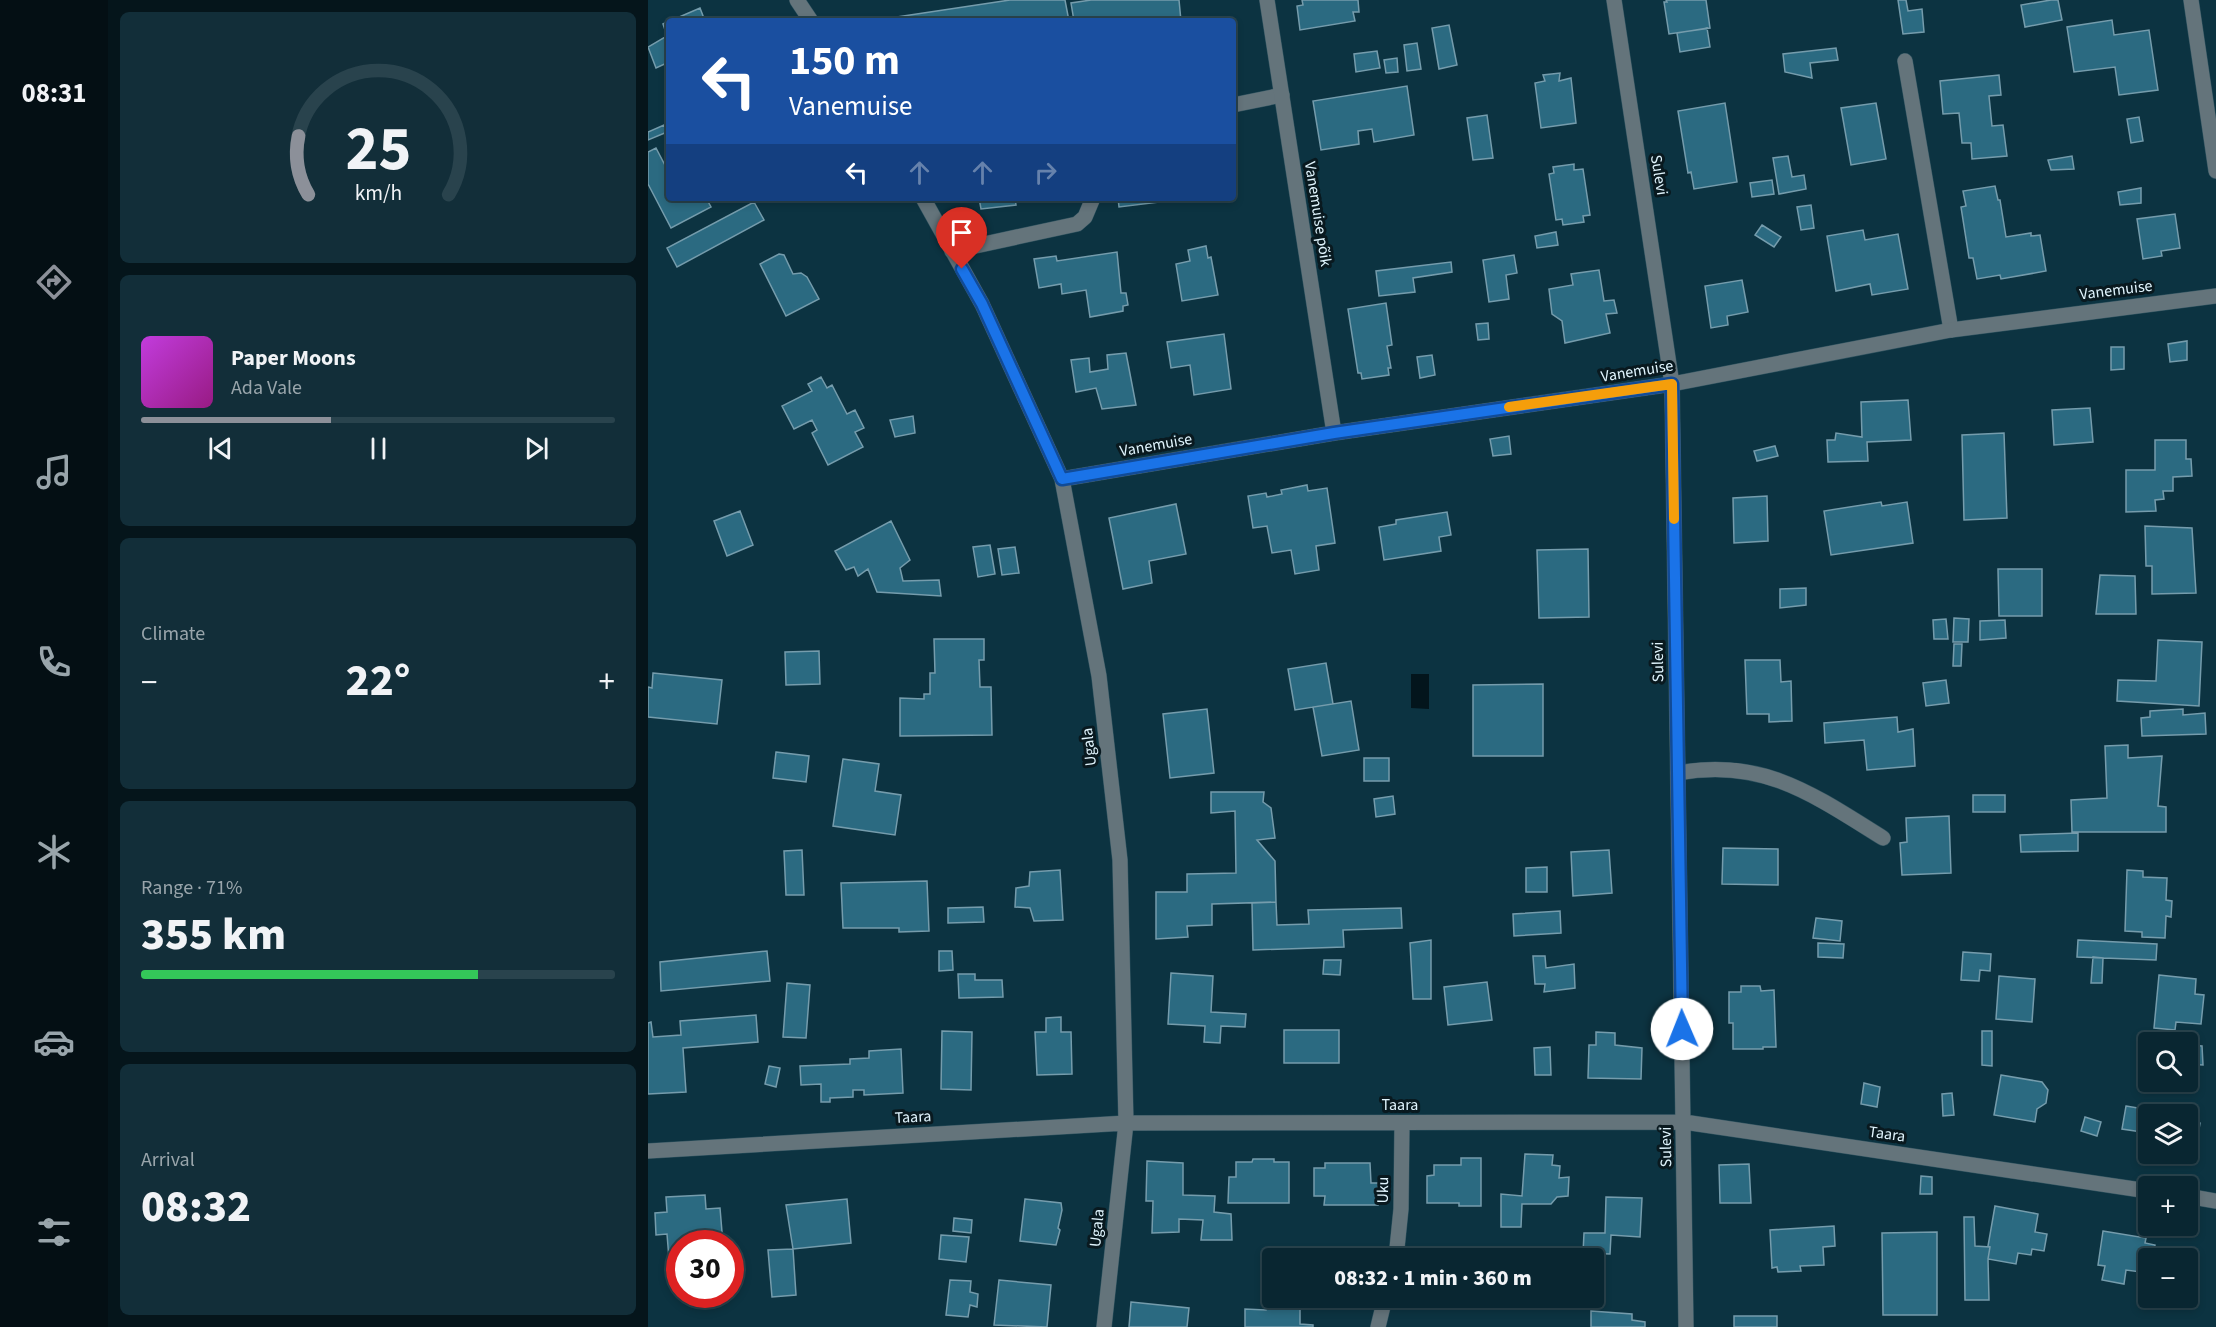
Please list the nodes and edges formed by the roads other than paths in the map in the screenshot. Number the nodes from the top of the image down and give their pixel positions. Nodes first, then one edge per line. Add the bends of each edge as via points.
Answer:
1 (797, 0) edge
2 (1267, 0) edge
3 (1614, 0) edge
4 (2192, 0) edge
5 (809, 18) edge
6 (1905, 61) dead end
7 (1282, 95) junction
8 (1236, 104) edge
9 (2216, 171) edge
10 (925, 201) edge
11 (1092, 201) edge
12 (952, 251) junction
13 (2216, 296) edge
14 (1951, 330) junction
15 (1672, 384) junction
16 (1334, 433) junction
17 (1062, 479) junction
18 (1678, 773) junction
19 (1882, 838) dead end
20 (1684, 1122) junction
21 (1126, 1123) junction
22 (1402, 1123) junction
23 (648, 1151) edge
24 (2138, 1190) edge
25 (2198, 1198) edge
26 (2216, 1201) edge
27 (1397, 1248) edge
28 (1383, 1308) edge
29 (1104, 1327) edge
30 (1378, 1327) edge
31 (1686, 1327) edge

1 - 5 street
2 - 7 street, Vanemuise põik
3 - 15 street, Sulevi
4 - 9 street
6 - 14 street
7 - 8 street
7 - 16 street, Vanemuise põik
10 - 12 street, Ugala
11 - 12 street via 1077,224
12 - 17 street, Ugala via 982,304
13 - 14 street, Vanemuise
14 - 15 street, Vanemuise
15 - 16 street, Vanemuise
15 - 18 street, Sulevi
16 - 17 street, Vanemuise
17 - 21 street, Ugala via 1099,676 1120,860
18 - 19 street via 1717,768 1754,772 1789,783
18 - 20 street, Sulevi
20 - 22 street, Taara
20 - 24 street, Taara
20 - 31 street, Sulevi
21 - 22 street, Taara
21 - 23 street, Taara
21 - 29 street, Ugala
22 - 27 street, Uku
25 - 26 street
28 - 30 street

